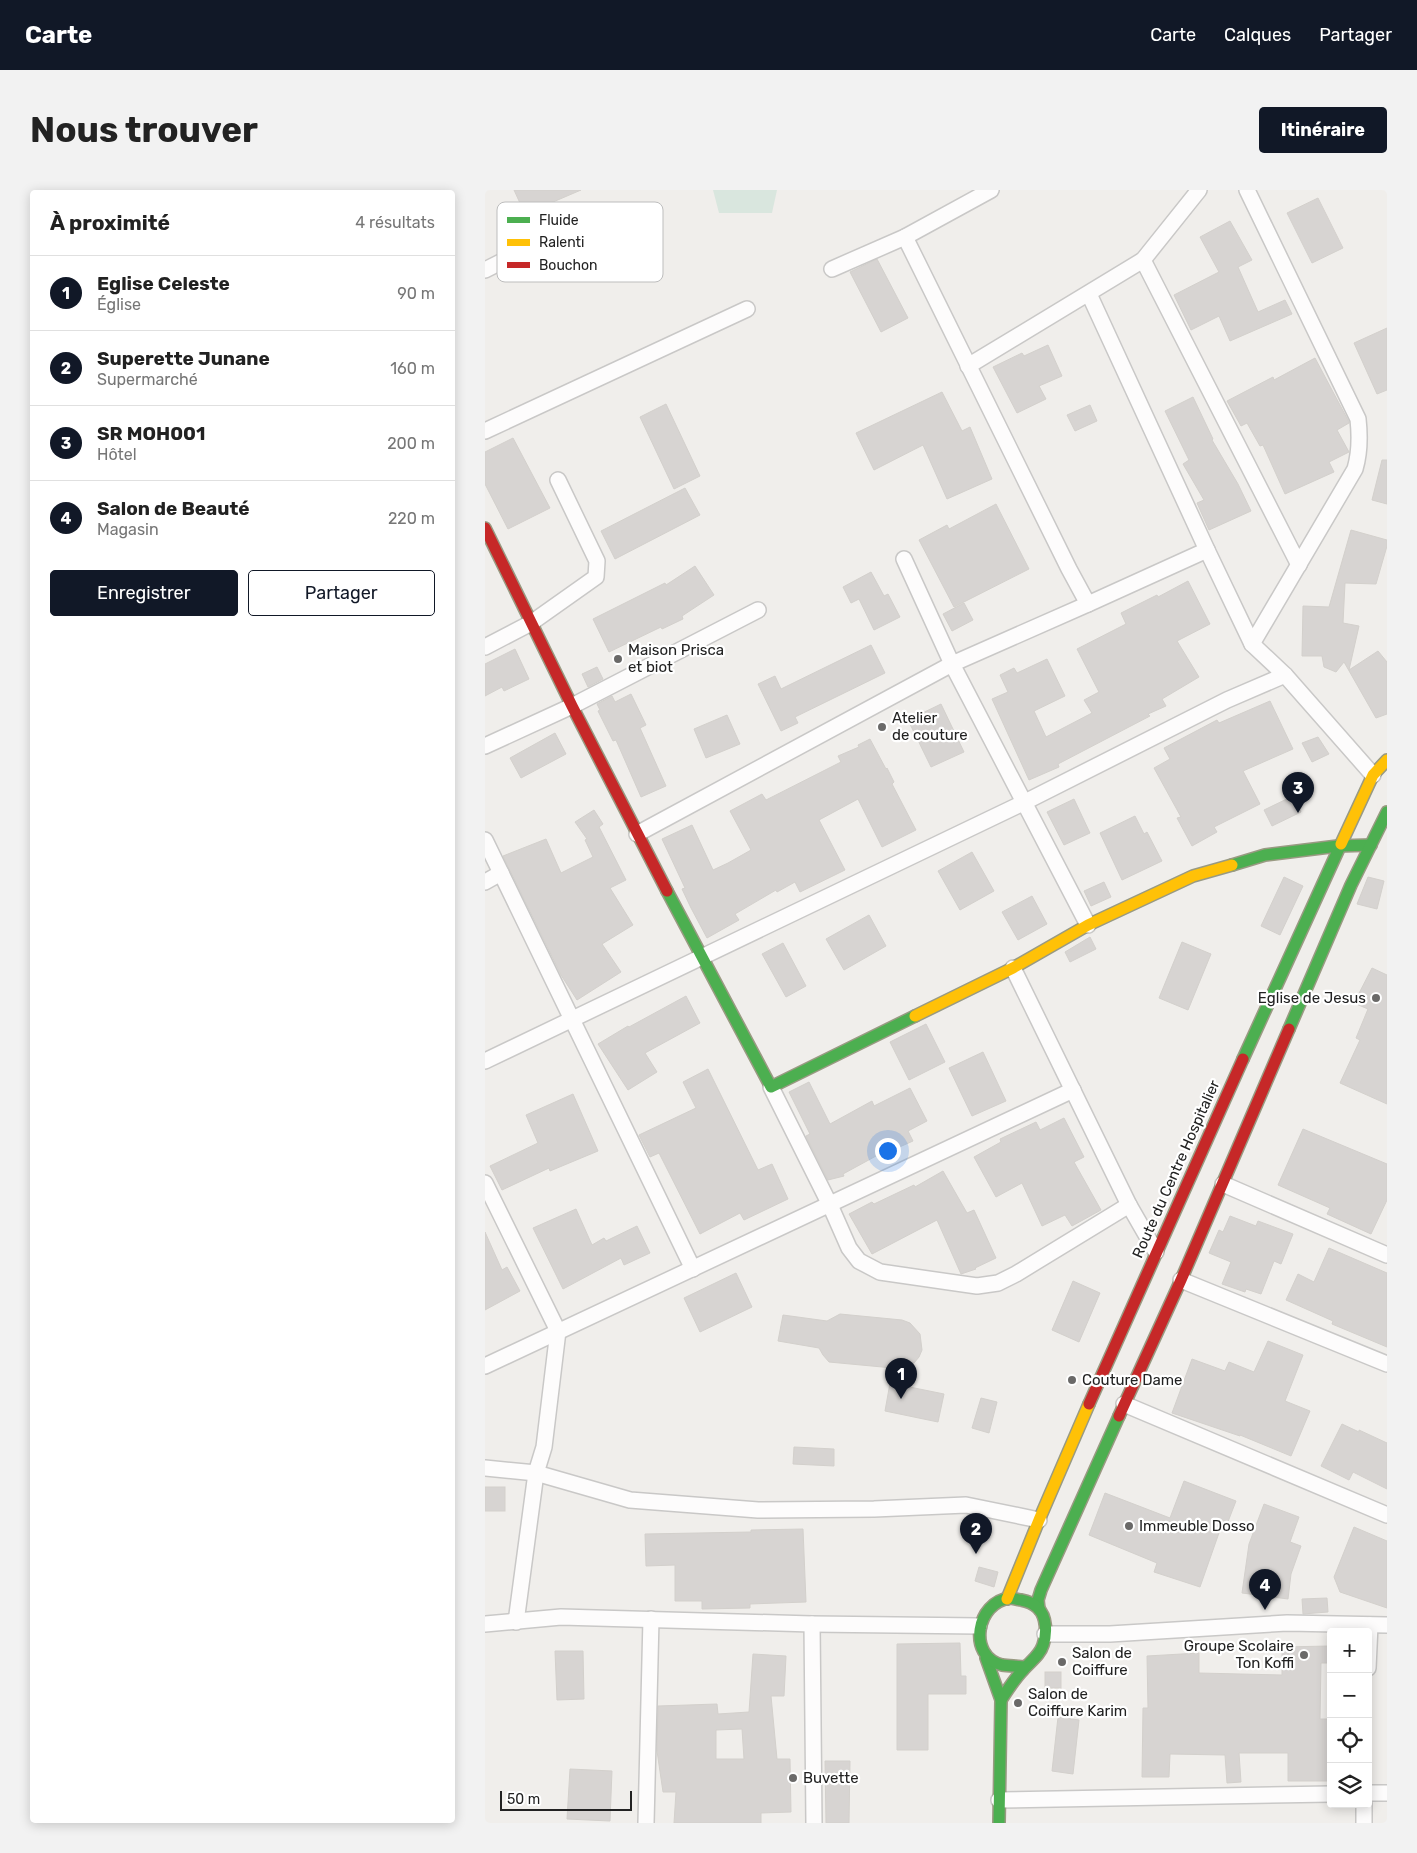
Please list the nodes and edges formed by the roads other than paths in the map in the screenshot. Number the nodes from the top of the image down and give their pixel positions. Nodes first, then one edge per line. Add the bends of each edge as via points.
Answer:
1 (991, 190) edge
2 (1199, 190) edge
3 (1247, 190) edge
4 (905, 236) junction
5 (1143, 260) junction
6 (497, 264) edge
7 (832, 269) dead end
8 (485, 270) edge
9 (1089, 294) junction
10 (747, 309) dead end
11 (968, 366) junction
12 (485, 431) edge
13 (558, 480) dead end
14 (485, 528) edge
15 (1207, 550) junction
16 (904, 559) dead end
17 (1299, 565) junction
18 (1088, 604) junction
19 (758, 610) dead end
20 (531, 623) junction
21 (1253, 644) junction
22 (485, 647) edge
23 (952, 664) junction
24 (1285, 675) junction
25 (572, 706) junction
26 (485, 746) edge
27 (1387, 760) edge
28 (1373, 775) junction
29 (1025, 802) junction
30 (1387, 812) edge
31 (637, 834) junction
32 (485, 840) edge
33 (1371, 845) junction
34 (1338, 846) junction
35 (501, 873) junction
36 (485, 882) edge
37 (1088, 925) junction
38 (701, 957) junction
39 (1013, 968) junction
40 (571, 1019) junction
41 (485, 1061) edge
42 (771, 1087) junction
43 (1073, 1090) junction
44 (485, 1183) edge
45 (1223, 1184) junction
46 (830, 1205) junction
47 (1129, 1205) junction
48 (1155, 1252) junction
49 (1387, 1255) edge
50 (693, 1269) junction
51 (1181, 1280) junction
52 (558, 1331) junction
53 (1387, 1364) edge
54 (485, 1366) edge
55 (1124, 1404) junction
56 (485, 1468) edge
57 (536, 1473) junction
58 (1387, 1515) edge
59 (1039, 1520) junction
60 (1007, 1599) junction
61 (1039, 1609) junction
62 (651, 1618) junction
63 (516, 1622) junction
64 (485, 1624) edge
65 (812, 1624) junction
66 (1370, 1625) junction
67 (1387, 1625) edge
68 (979, 1626) junction
69 (1370, 1628) edge
70 (1045, 1634) junction
71 (987, 1658) junction
72 (1025, 1667) junction
73 (1001, 1700) junction
74 (1372, 1793) edge
75 (1387, 1793) edge
76 (1327, 1794) edge
77 (999, 1800) junction
78 (1364, 1808) edge
79 (645, 1823) edge
80 (814, 1823) edge
81 (999, 1823) edge
82 (1364, 1823) edge

1 - 4 street
2 - 5 street
3 - 17 street via 1358,419 1359,454 1355,469
4 - 7 street
4 - 11 street
5 - 9 street
5 - 17 street
6 - 8 street
9 - 11 street
9 - 15 street
10 - 12 street
11 - 18 street
13 - 20 street via 597,561 596,578
14 - 20 street
15 - 18 street
15 - 21 street
16 - 23 street
17 - 21 street
18 - 23 street
19 - 25 street
20 - 22 street
20 - 25 street
21 - 24 street
23 - 29 street
23 - 31 street
24 - 28 street
24 - 29 street via 1227,700
25 - 26 street
25 - 31 street
27 - 28 street, Route du Centre Hospitalier
28 - 34 street, Route du Centre Hospitalier
29 - 37 street
29 - 38 street
30 - 33 street
31 - 38 street
32 - 35 street
33 - 34 street
33 - 45 street
34 - 37 street via 1265,855 1193,876
34 - 48 street, Route du Centre Hospitalier
35 - 36 street
35 - 40 street
37 - 39 street
38 - 40 street
38 - 42 street
39 - 42 street
39 - 43 street
40 - 41 street
40 - 50 street
42 - 46 street
43 - 46 street
43 - 47 street
44 - 52 street
45 - 49 street
45 - 51 street
46 - 47 street via 849,1248 859,1261 879,1272 977,1286 998,1283 1016,1274
46 - 50 street
47 - 48 street
48 - 59 street, Route du Centre Hospitalier
50 - 52 street
51 - 53 street
51 - 55 street
52 - 54 street
52 - 57 street via 544,1447
55 - 58 street
55 - 61 street via 1041,1590
56 - 57 street
57 - 59 street via 630,1500 758,1510 965,1505
57 - 63 street
59 - 60 street, Route du Centre Hospitalier
60 - 61 street via 1022,1600
60 - 68 street via 984,1614
61 - 70 street via 1045,1623
62 - 63 street via 561,1617
62 - 65 street
62 - 79 street
63 - 64 street
65 - 68 street
65 - 80 street
66 - 67 street
66 - 69 street
66 - 70 street via 1287,1623 1110,1634
68 - 71 street via 980,1647
70 - 72 street via 1042,1648
71 - 72 street via 1006,1667
71 - 73 street
72 - 73 street
73 - 77 street
74 - 75 street
76 - 77 street
77 - 81 street
78 - 82 street

